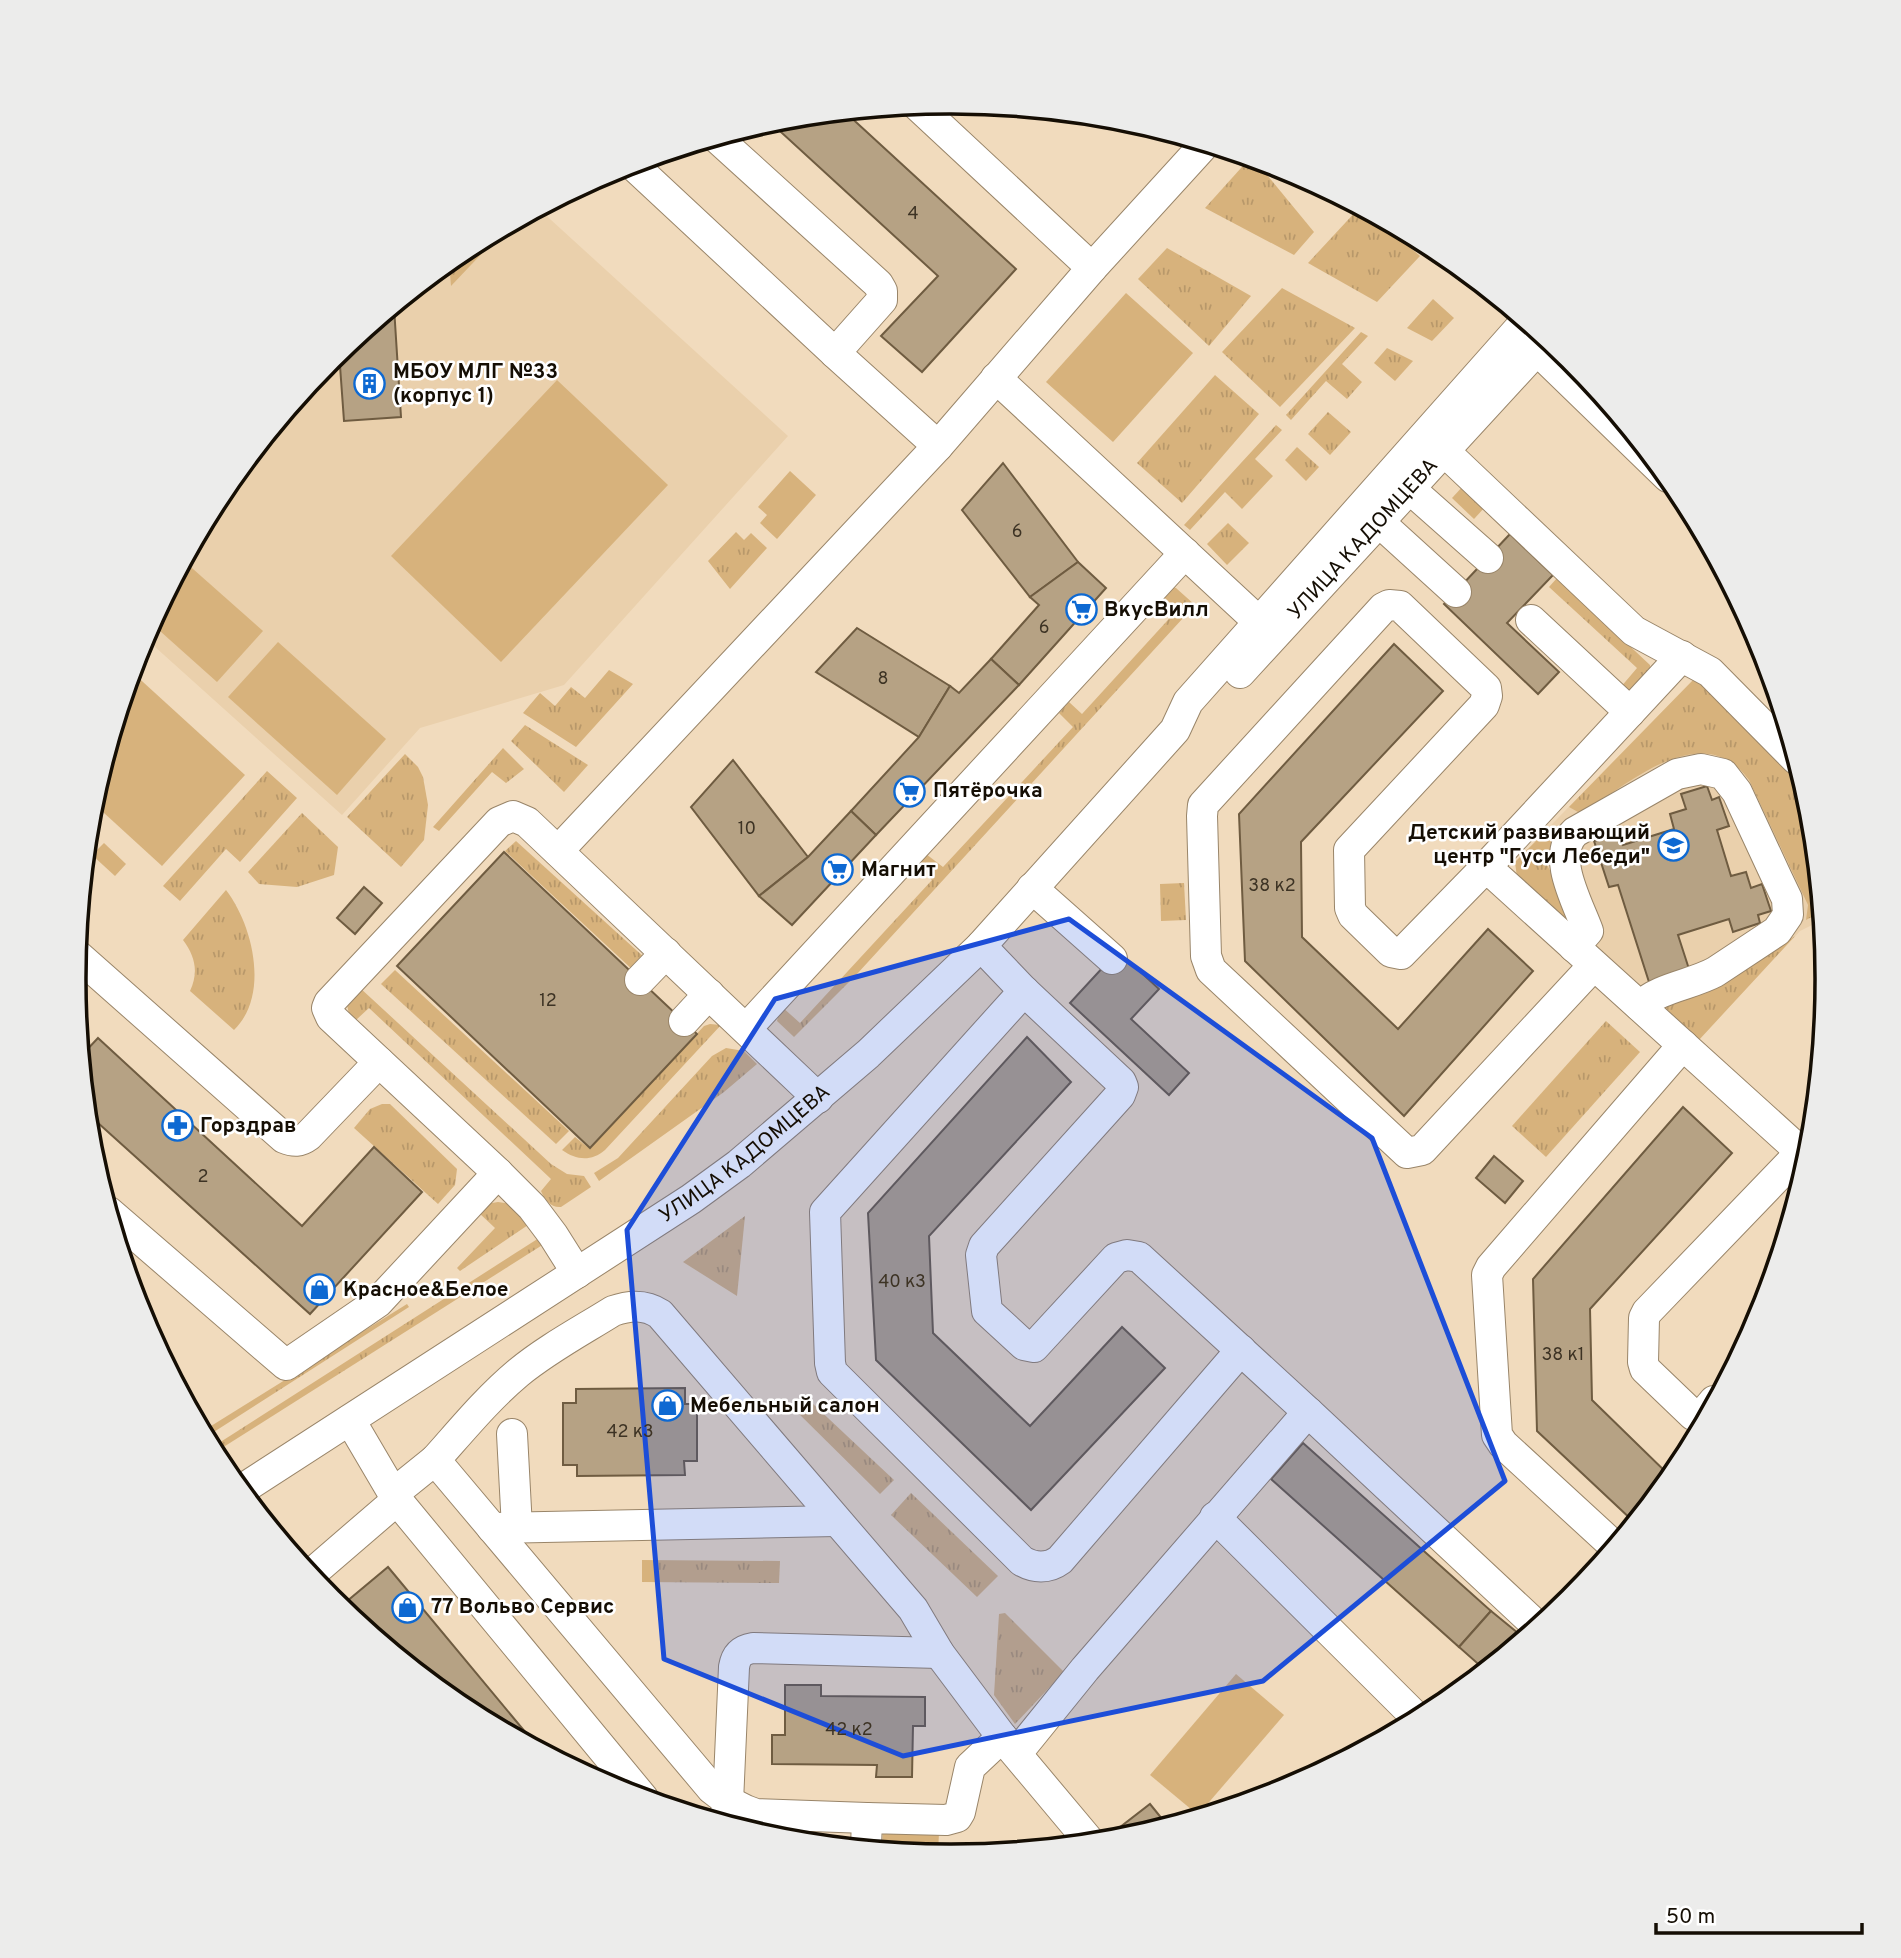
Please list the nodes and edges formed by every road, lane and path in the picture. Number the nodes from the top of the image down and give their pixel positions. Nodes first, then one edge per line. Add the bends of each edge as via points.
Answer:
1 (927, 115) edge
2 (724, 145) edge
3 (1198, 151) edge
4 (641, 172) edge
5 (1091, 268) junction
6 (1519, 328) edge
7 (1540, 347) edge
8 (835, 354) junction
9 (996, 378) junction
10 (938, 446) junction
11 (1444, 451) junction
12 (1410, 489) junction
13 (1380, 522) junction
14 (1185, 554) junction
15 (1488, 558) dead end
16 (1455, 592) dead end
17 (1531, 620) dead end
18 (1259, 622) junction
19 (1682, 656) junction
20 (1630, 712) junction
21 (1175, 730) junction
22 (1783, 746) edge
23 (558, 851) junction
24 (1486, 867) junction
25 (1032, 888) junction
26 (981, 946) junction
27 (1586, 948) junction
28 (666, 953) junction
29 (1112, 959) dead end
30 (87, 963) edge
31 (640, 981) dead end
32 (1024, 991) junction
33 (709, 994) junction
34 (1647, 1000) junction
35 (684, 1021) dead end
36 (746, 1029) junction
37 (1683, 1045) junction
38 (379, 1062) junction
39 (818, 1098) junction
40 (1799, 1149) edge
41 (1795, 1165) edge
42 (498, 1173) junction
43 (121, 1222) edge
44 (577, 1273) junction
45 (1241, 1350) junction
46 (1308, 1412) junction
47 (1697, 1415) edge
48 (350, 1420) junction
49 (512, 1434) dead end
50 (435, 1460) junction
51 (249, 1485) edge
52 (396, 1497) junction
53 (1215, 1517) junction
54 (836, 1521) junction
55 (505, 1528) junction
56 (1608, 1540) edge
57 (318, 1568) edge
58 (1531, 1620) edge
59 (939, 1653) junction
60 (1410, 1711) edge
61 (1010, 1745) junction
62 (630, 1782) edge
63 (725, 1812) edge
64 (867, 1818) junction
65 (1082, 1833) edge
66 (866, 1839) edge

1 - 5 street
2 - 8 street via 880,287 883,296 879,304
3 - 5 street
4 - 8 street
5 - 9 street
6 - 18 street, УЛИЦА КАДОМЦЕВА
7 - 11 street, УЛИЦА КАДОМЦЕВА
8 - 10 street
9 - 10 street
9 - 14 street
10 - 23 street
11 - 12 street, УЛИЦА КАДОМЦЕВА
11 - 19 street via 1634,631
12 - 13 street, УЛИЦА КАДОМЦЕВА
12 - 15 street
13 - 16 street
13 - 21 street, УЛИЦА КАДОМЦЕВА via 1201,716
14 - 18 street
14 - 36 street
17 - 20 street
18 - 21 street, УЛИЦА КАДОМЦЕВА via 1188,702
19 - 20 street
19 - 22 street via 1710,671
20 - 24 street
21 - 25 street, УЛИЦА КАДОМЦЕВА
23 - 28 street
23 - 38 street via 520,817 499,822 329,1003 331,1017
24 - 27 street
24 - 27 street via 1401,954 1391,952 1351,912 1351,847 1484,705 1487,696 1486,688 1400,606 1389,605 1203,805 1208,963 1236,995 1402,1151 1411,1154 1422,1150
25 - 26 street, УЛИЦА КАДОМЦЕВА
25 - 29 street
26 - 32 street
26 - 39 street, УЛИЦА КАДОМЦЕВА
27 - 34 street
27 - 34 street via 1564,863 1569,838 1677,774 1701,769 1723,774 1737,792 1787,898 1788,915 1777,931 1715,972
28 - 31 street
28 - 33 street
30 - 38 street via 292,1141 308,1136
32 - 45 street via 1121,1082 1122,1091 984,1246 986,1311 1024,1345 1034,1347 1116,1258 1133,1255
32 - 45 street via 825,1212 832,1372 1022,1560 1044,1567 1059,1560
33 - 35 street
33 - 36 street
34 - 37 street
36 - 39 street
37 - 40 street
37 - 56 street via 1487,1275 1497,1435
38 - 42 street
39 - 44 street, УЛИЦА КАДОМЦЕВА via 691,1199
41 - 47 street via 1644,1318 1643,1362 1648,1372
42 - 43 street via 379,1302 286,1365
42 - 44 street via 541,1218
44 - 48 street, УЛИЦА КАДОМЦЕВА
45 - 46 street
46 - 53 street
46 - 58 street
48 - 51 street, УЛИЦА КАДОМЦЕВА
48 - 52 street
49 - 55 street
50 - 52 street
50 - 54 street via 530,1364 613,1311 640,1306 660,1314
50 - 55 street
52 - 57 street
52 - 62 street
53 - 60 street
53 - 61 street
54 - 55 street
54 - 59 street via 912,1609
55 - 63 street via 712,1789
59 - 61 street
59 - 63 street via 742,1651 734,1667
61 - 64 street via 970,1767 957,1817
61 - 65 street
63 - 64 street
64 - 66 street

